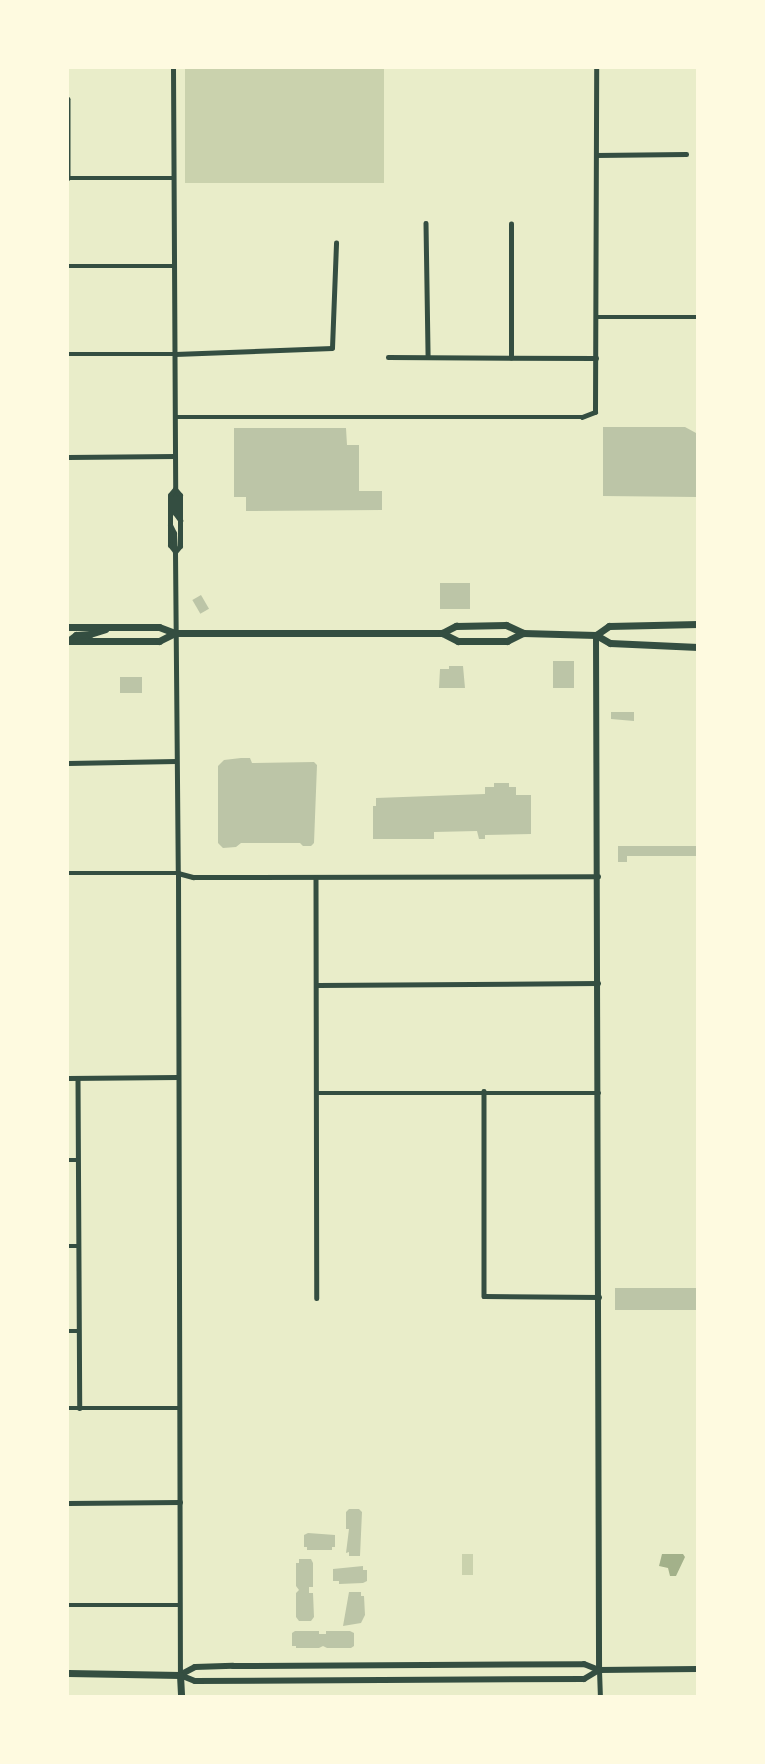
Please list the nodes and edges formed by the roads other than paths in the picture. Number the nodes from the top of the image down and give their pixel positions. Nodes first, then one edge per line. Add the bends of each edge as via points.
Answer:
1 (173, 68) edge
2 (596, 68) edge
3 (68, 99) edge
4 (596, 154) junction
5 (686, 154) dead end
6 (68, 178) edge
7 (174, 178) junction
8 (426, 223) dead end
9 (511, 224) dead end
10 (336, 243) dead end
11 (68, 266) edge
12 (174, 266) junction
13 (596, 317) junction
14 (697, 317) edge
15 (68, 354) edge
16 (175, 354) junction
17 (387, 357) dead end
18 (428, 357) junction
19 (510, 358) junction
20 (596, 358) junction
21 (595, 412) joint
22 (175, 417) junction
23 (175, 456) junction
24 (68, 457) edge
25 (175, 489) junction
26 (175, 552) junction
27 (698, 624) edge
28 (68, 627) edge
29 (110, 627) junction
30 (175, 633) junction
31 (442, 633) junction
32 (523, 633) junction
33 (596, 635) junction
34 (68, 641) edge
35 (698, 647) edge
36 (176, 761) junction
37 (68, 762) edge
38 (68, 873) edge
39 (178, 873) junction
40 (598, 876) junction
41 (316, 877) junction
42 (598, 983) junction
43 (318, 985) junction
44 (178, 1077) junction
45 (68, 1078) edge
46 (78, 1078) junction
47 (484, 1091) junction
48 (318, 1093) junction
49 (599, 1093) junction
50 (68, 1160) edge
51 (78, 1160) junction
52 (68, 1246) edge
53 (79, 1246) junction
54 (599, 1297) junction
55 (317, 1298) dead end
56 (68, 1331) edge
57 (79, 1331) junction
58 (68, 1408) edge
59 (80, 1408) junction
60 (179, 1408) junction
61 (180, 1502) junction
62 (68, 1503) edge
63 (68, 1605) edge
64 (180, 1605) junction
65 (304, 1665) junction
66 (599, 1670) junction
67 (698, 1670) edge
68 (68, 1673) edge
69 (180, 1675) junction
70 (304, 1680) junction
71 (180, 1696) edge
72 (600, 1696) edge

1 - 7 street
2 - 4 street
3 - 6 street
4 - 5 street
4 - 13 street
6 - 7 street
7 - 12 street
8 - 18 street
9 - 19 street
10 - 16 street via 332,348
11 - 12 street
12 - 16 street
13 - 14 street
13 - 20 street
15 - 16 street
16 - 22 street
17 - 18 street
18 - 19 street
19 - 20 street
20 - 21 street
21 - 22 street via 582,417
22 - 23 street
23 - 24 street
23 - 25 street
25 - 26 street via 170,495 170,545
25 - 26 street via 180,495 180,546
26 - 30 street
27 - 33 main road via 609,626
28 - 29 main road
29 - 30 main road via 159,627
29 - 34 main road via 76,635
30 - 31 main road
30 - 34 main road via 159,641
30 - 36 street
31 - 32 main road via 456,626 506,626
31 - 32 main road via 458,641 507,641
32 - 33 main road
33 - 35 main road via 610,643
33 - 40 main road
36 - 37 street
36 - 39 street
38 - 39 street
39 - 41 street via 193,877
39 - 44 street
40 - 41 street
40 - 42 main road
41 - 43 street
42 - 43 street
42 - 49 main road
43 - 48 street
44 - 46 street
44 - 60 street
45 - 46 street
46 - 51 street
47 - 48 street
47 - 49 street
47 - 54 street via 484,1296
48 - 55 street
49 - 54 main road
50 - 51 street
51 - 53 street
52 - 53 street
53 - 57 street
54 - 66 main road
56 - 57 street
57 - 59 street
58 - 59 street
59 - 60 street
60 - 61 street
61 - 62 street
61 - 64 street
63 - 64 street
64 - 69 street
65 - 66 main road via 584,1664
65 - 69 main road via 195,1667
65 - 70 main road
66 - 67 main road
66 - 70 main road via 584,1678
66 - 72 street
68 - 69 main road
69 - 70 main road via 195,1681
69 - 71 main road

